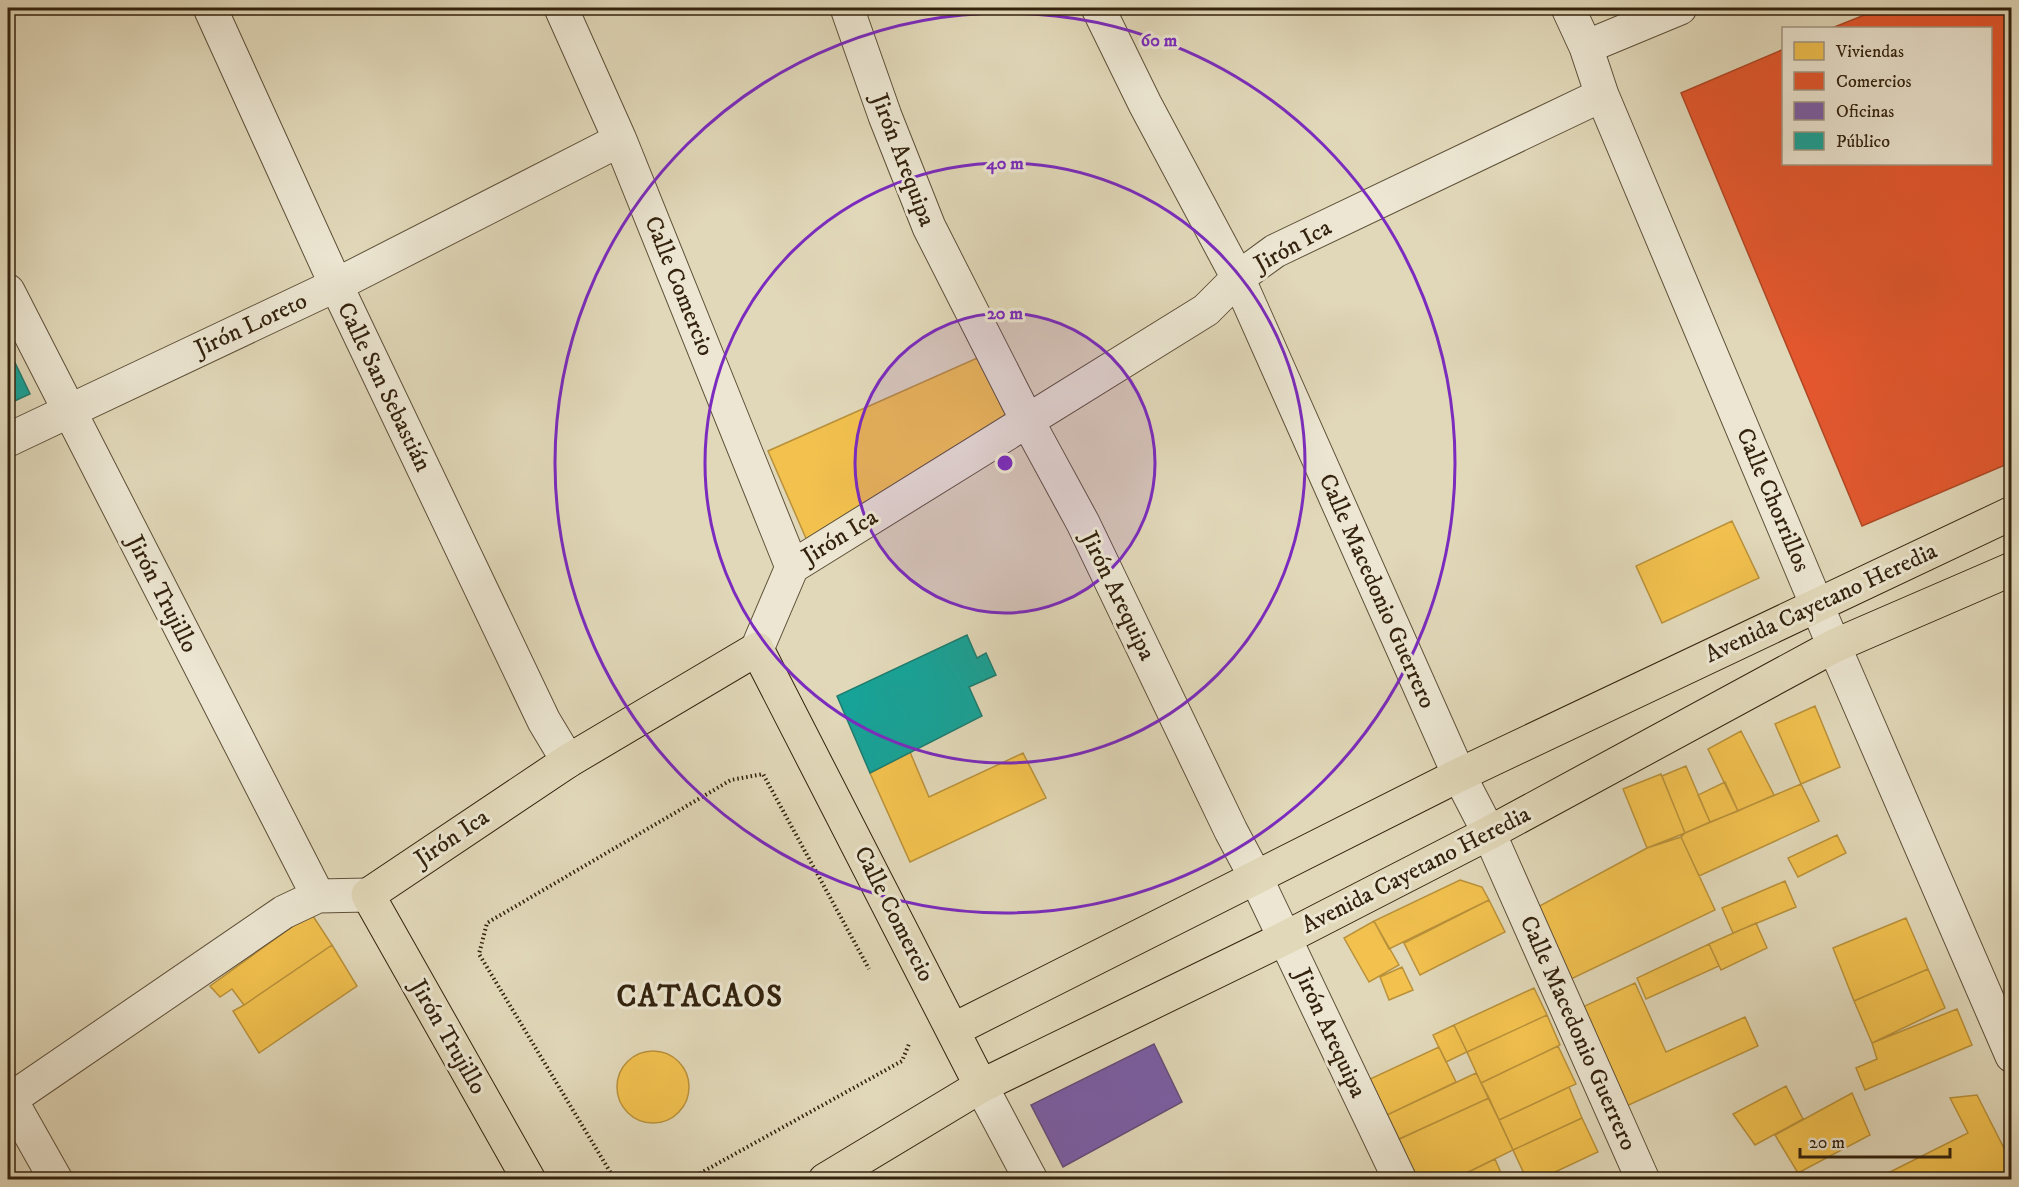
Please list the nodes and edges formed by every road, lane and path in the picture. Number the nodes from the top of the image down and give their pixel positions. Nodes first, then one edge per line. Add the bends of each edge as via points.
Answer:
1 (210, 8) edge
2 (561, 8) edge
3 (847, 8) edge
4 (1098, 8) edge
5 (1568, 8) edge
6 (1680, 8) edge
7 (1586, 47) junction
8 (1602, 95) junction
9 (620, 140) junction
10 (1238, 278) junction
11 (336, 285) junction
12 (8, 291) edge
13 (68, 412) junction
14 (1028, 422) junction
15 (8, 440) edge
16 (2012, 513) edge
17 (792, 567) junction
18 (2012, 570) edge
19 (1817, 605) junction
20 (1834, 646) junction
21 (757, 648) junction
22 (568, 761) junction
23 (1459, 775) junction
24 (1489, 833) junction
25 (1255, 876) junction
26 (368, 895) junction
27 (318, 896) junction
28 (1285, 938) junction
29 (870, 971) dead end
30 (953, 1030) junction
31 (904, 1034) dead end
32 (2012, 1056) edge
33 (981, 1086) junction
34 (8, 1099) edge
35 (56, 1179) edge
36 (529, 1179) edge
37 (615, 1179) edge
38 (688, 1179) edge
39 (825, 1179) edge
40 (1031, 1179) edge
41 (1400, 1179) edge
42 (1644, 1179) edge

1 - 11 street, Calle San Sebastián
2 - 9 street, Calle Comercio
3 - 14 street, Jirón Arequipa via 928,227
4 - 10 street, Calle Macedonio Guerrero
5 - 7 street, Calle Chorrillos
6 - 7 street
7 - 8 street, Calle Chorrillos
8 - 10 street, Jirón Ica via 1275,251
8 - 19 street, Calle Chorrillos
9 - 11 street, Jirón Loreto
9 - 17 street, Calle Comercio
10 - 14 street, Jirón Ica via 1206,310
10 - 23 street, Calle Macedonio Guerrero
11 - 13 street, Jirón Loreto
11 - 22 street, Calle San Sebastián via 544,721
12 - 13 street, Jirón Trujillo
13 - 15 street, Jirón Loreto
13 - 27 street, Jirón Trujillo
14 - 17 street, Jirón Ica
14 - 25 street, Jirón Arequipa via 1083,523
16 - 19 main road, Avenida Cayetano Heredia
17 - 21 street, Jirón Ica
18 - 20 main road, Avenida Cayetano Heredia
19 - 20 street, Calle Chorrillos
19 - 23 main road, Avenida Cayetano Heredia
20 - 24 main road, Avenida Cayetano Heredia
20 - 32 street, Calle Chorrillos
21 - 22 main road, Jirón Ica
21 - 30 main road, Calle Comercio
22 - 26 main road, Jirón Ica
23 - 24 street, Calle Macedonio Guerrero
23 - 25 main road, Avenida Cayetano Heredia
24 - 28 main road, Avenida Cayetano Heredia
24 - 42 street, Calle Macedonio Guerrero
25 - 28 street, Jirón Arequipa
25 - 30 main road, Avenida Cayetano Heredia
26 - 27 street
26 - 36 main road, Jirón Trujillo
27 - 34 street via 284,912
28 - 33 main road, Avenida Cayetano Heredia
28 - 41 street, Jirón Arequipa
29 - 37 path via 763,774 731,780 487,923 479,954
30 - 33 main road, Calle Comercio
31 - 38 path via 909,1044 902,1061
33 - 39 main road, Avenida Cayetano Heredia
33 - 40 street, Calle Comercio
34 - 35 street

